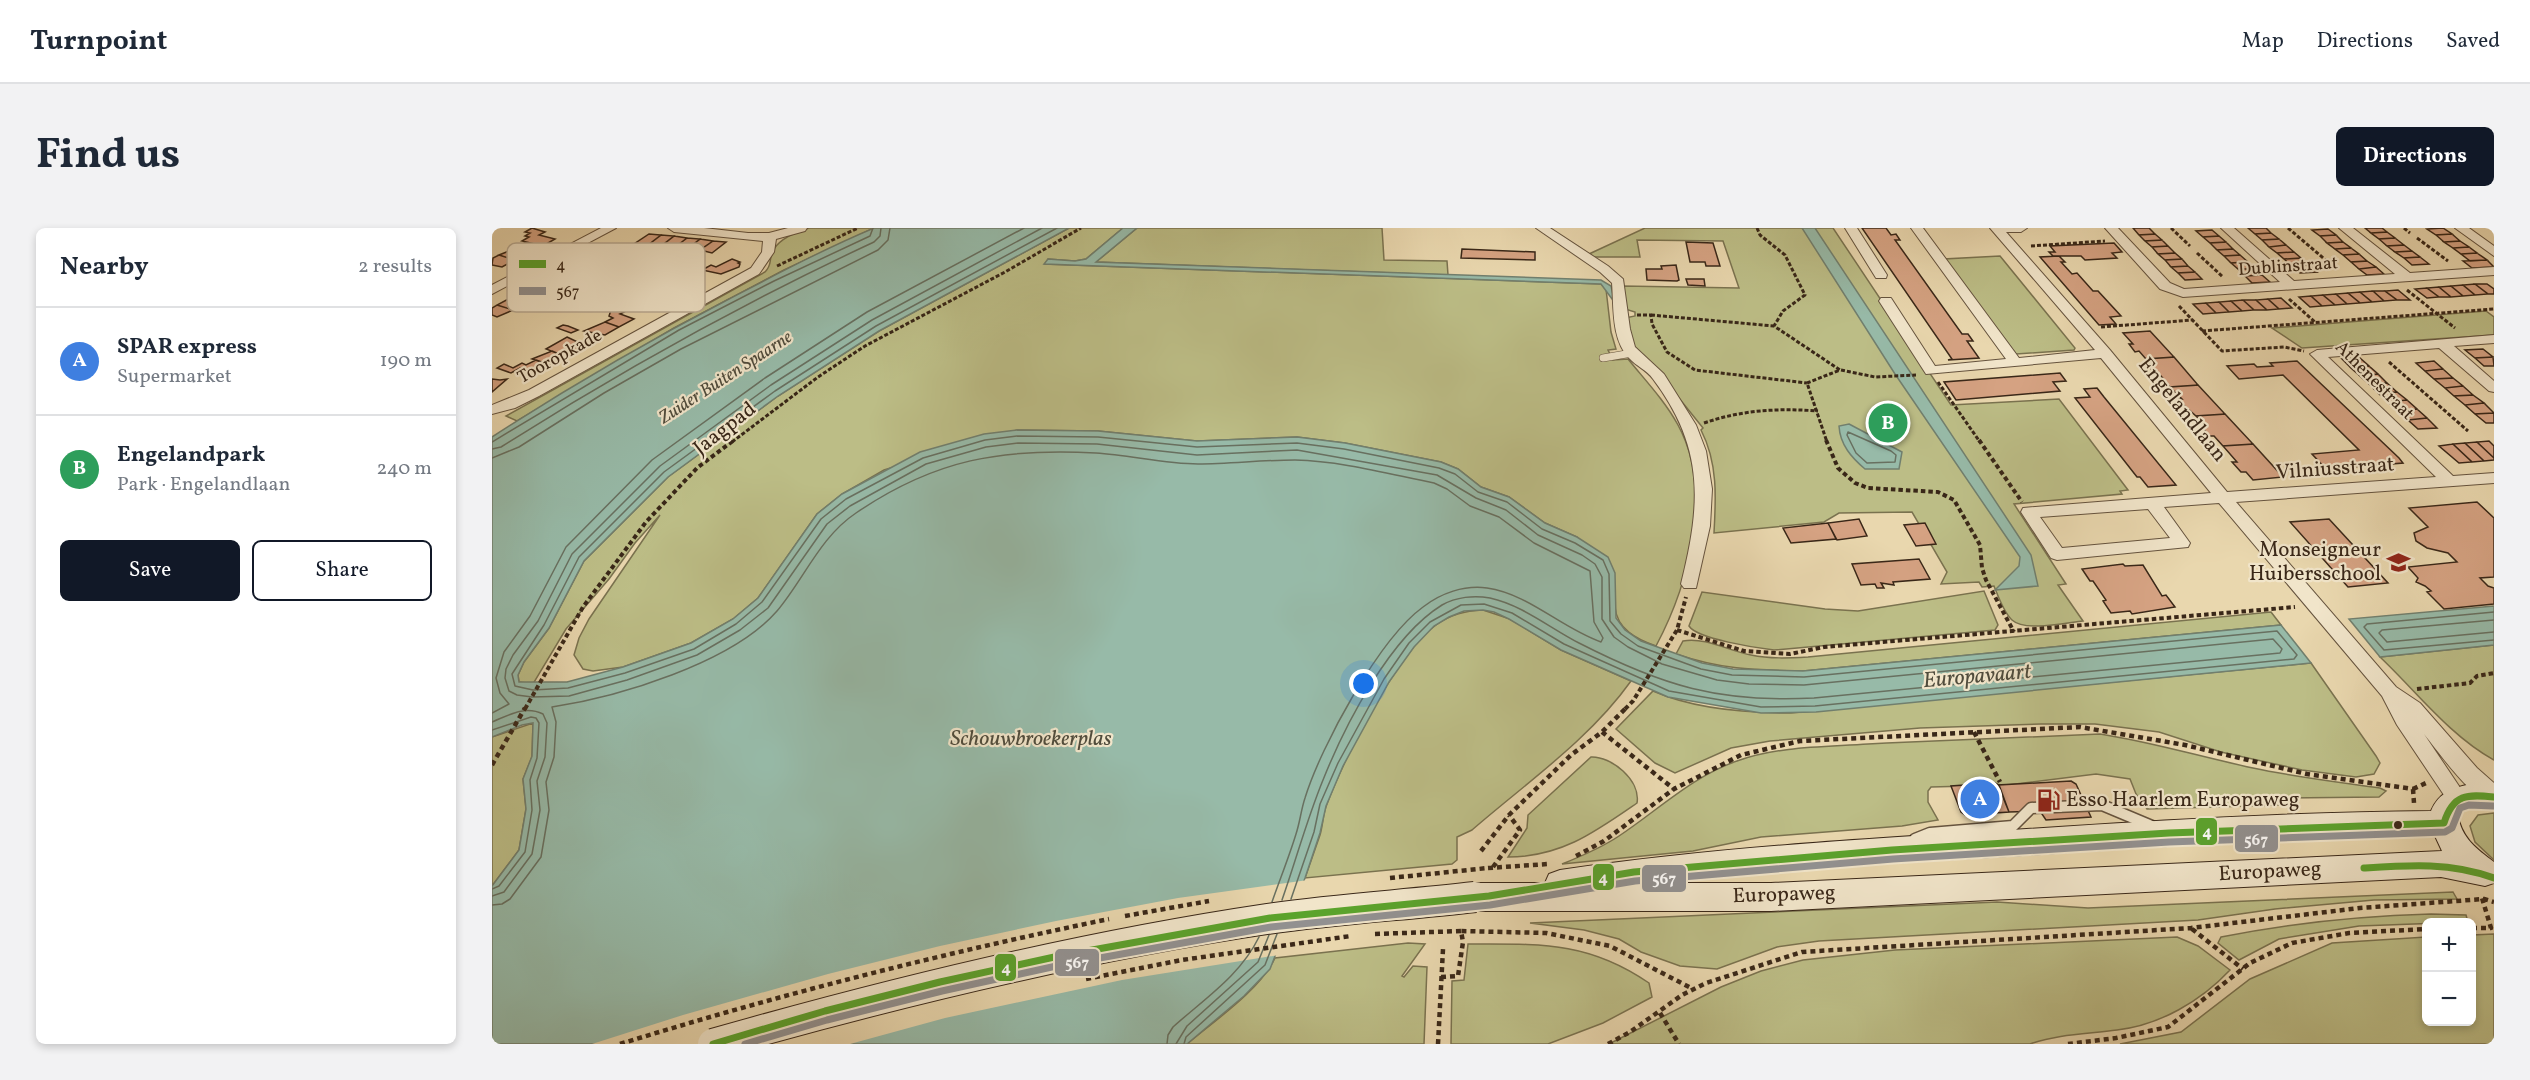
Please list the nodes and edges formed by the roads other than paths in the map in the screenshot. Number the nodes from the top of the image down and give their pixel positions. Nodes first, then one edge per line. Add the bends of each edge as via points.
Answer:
1 (610, 228) edge
2 (674, 228) edge
3 (801, 228) edge
4 (1542, 228) edge
5 (1851, 228) edge
6 (1917, 228) edge
7 (2021, 228) edge
8 (2111, 228) edge
9 (2227, 228) edge
10 (2345, 228) edge
11 (2461, 228) edge
12 (1997, 229) edge
13 (770, 237) junction
14 (581, 243) edge
15 (2494, 252) edge
16 (2494, 271) edge
17 (1881, 275) dead end
18 (2407, 277) junction
19 (507, 282) edge
20 (2291, 285) junction
21 (492, 290) edge
22 (705, 298) edge
23 (1886, 301) dead end
24 (680, 312) edge
25 (2494, 339) edge
26 (2443, 344) junction
27 (1632, 353) junction
28 (2105, 353) junction
29 (1603, 358) dead end
30 (2015, 362) junction
31 (2494, 388) edge
32 (492, 410) edge
33 (2494, 478) edge
34 (2450, 482) junction
35 (2223, 498) junction
36 (2153, 504) junction
37 (1690, 584) road end
38 (2390, 692) junction
39 (2494, 796) edge
40 (2451, 810) junction
41 (1486, 882) junction
42 (2487, 883) edge
43 (713, 1044) edge

1 - 14 street
2 - 13 street
3 - 13 street
4 - 27 street via 1618,282 1621,314
5 - 17 street
6 - 30 street
7 - 12 street
8 - 20 street, Dublinstraat via 2165,286 2183,292
9 - 20 street
10 - 18 street
11 - 15 street
12 - 28 street, Engelandlaan
13 - 22 street, Tooropkade via 768,252 755,271
16 - 18 street, Dublinstraat
18 - 20 street, Dublinstraat
19 - 21 street
23 - 30 street via 1926,373
24 - 32 street, Tooropkade via 510,405
25 - 26 street, Athenestraat
26 - 31 street
26 - 34 street, Athenestraat via 2317,354
27 - 29 lane
27 - 37 street via 1657,374 1690,428 1704,471 1703,533
28 - 30 street
28 - 35 street, Engelandlaan
33 - 34 street, Vilniusstraat
34 - 35 street, Vilniusstraat
35 - 36 street, Engelandlaan
35 - 38 street, Engelandlaan
36 - 36 street, Engelandlaan via 2182,543 2057,554 2029,512
38 - 39 street, Engelandlaan via 2413,708
38 - 40 street, Engelandlaan via 2397,712 2446,777
39 - 40 main road, Europaweg via 2474,794
40 - 41 main road, Europaweg
40 - 42 main road via 2451,839
41 - 42 main road, Europaweg via 1771,897 2441,864
41 - 43 main road, bridge via 1059,956 825,1011

